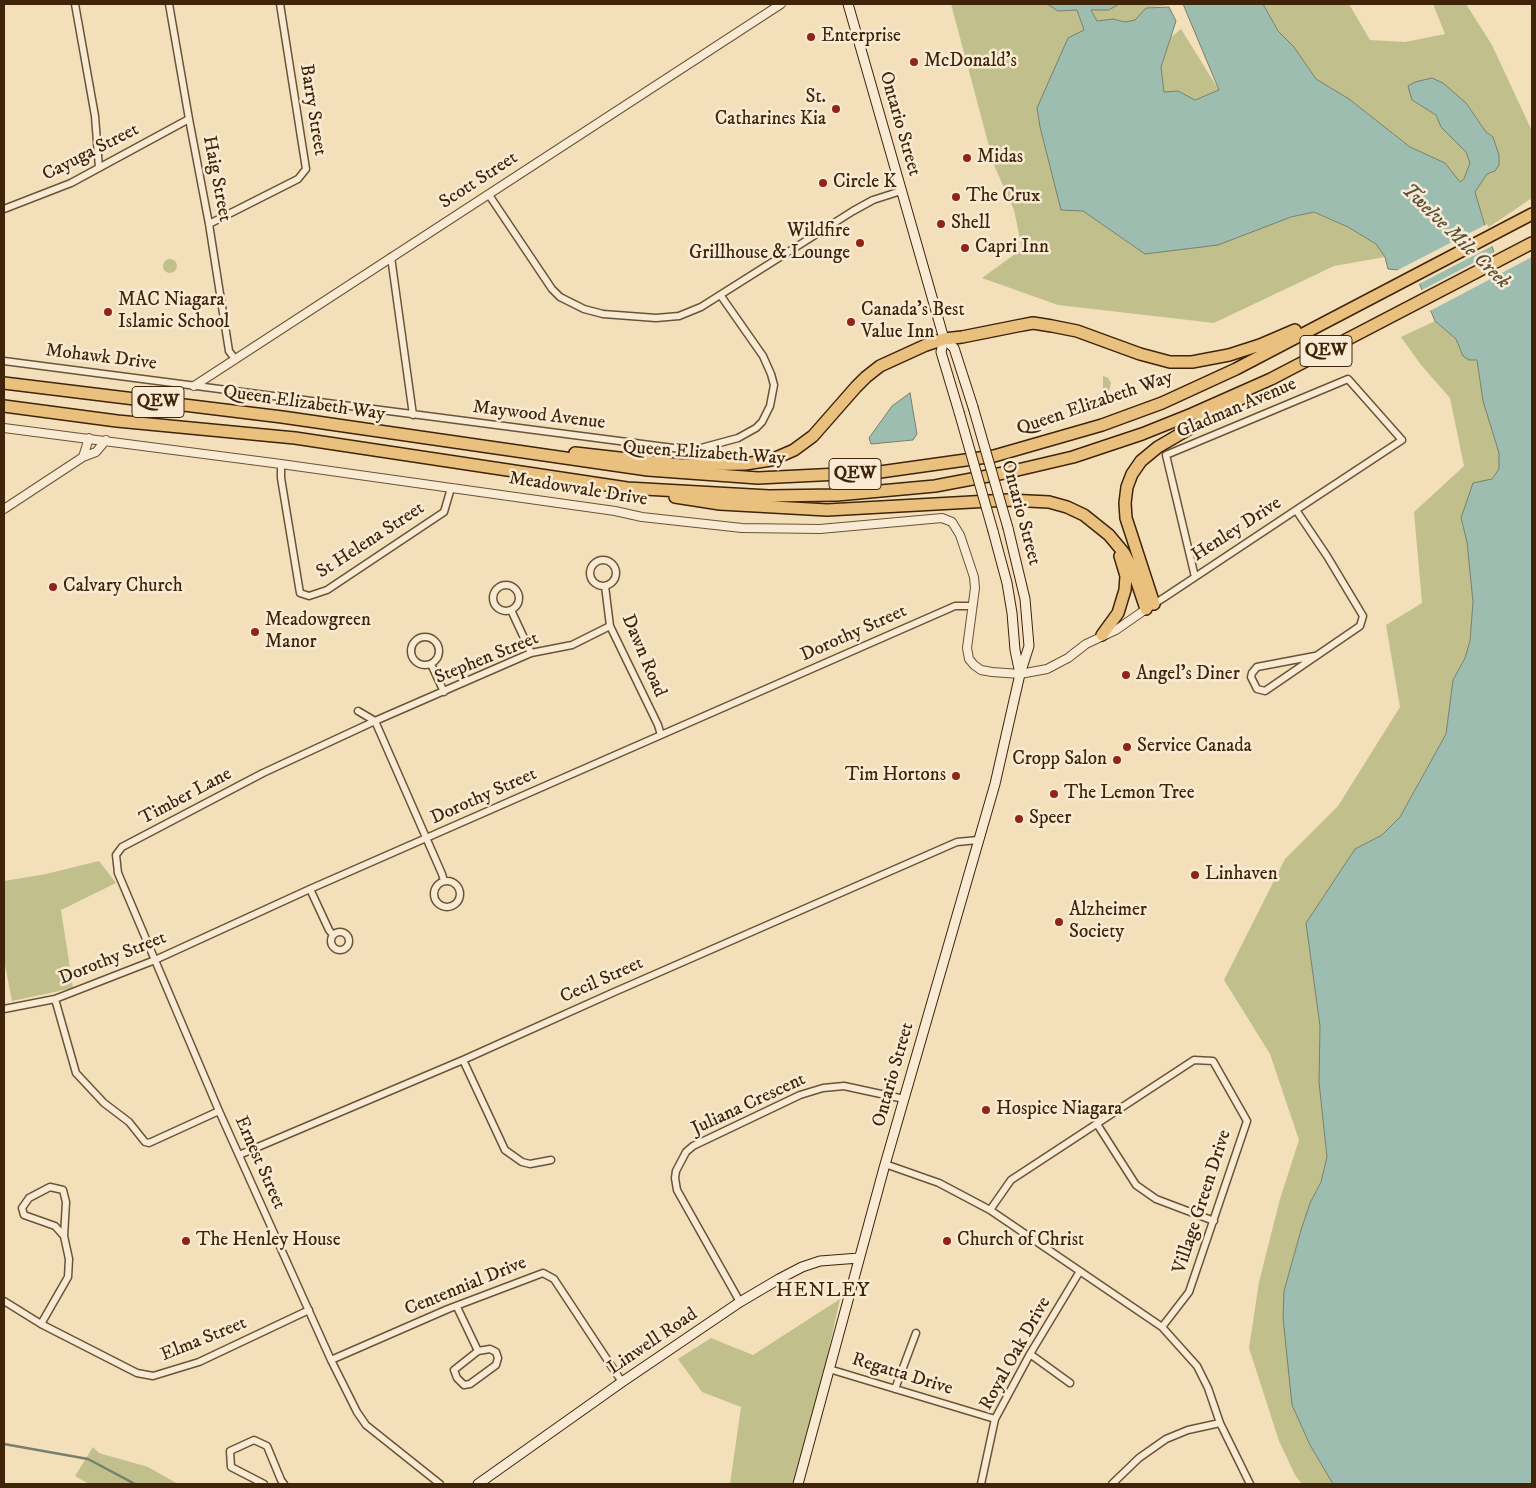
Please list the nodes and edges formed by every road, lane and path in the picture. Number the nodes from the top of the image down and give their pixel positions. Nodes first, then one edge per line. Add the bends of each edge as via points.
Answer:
1 (75, 4) edge
2 (169, 4) edge
3 (280, 4) edge
4 (781, 4) edge
5 (848, 4) edge
6 (189, 119) junction
7 (99, 168) junction
8 (901, 190) junction
9 (488, 194) junction
10 (4, 208) edge
11 (1532, 214) edge
12 (209, 224) junction
13 (1532, 244) edge
14 (391, 257) junction
15 (721, 296) junction
16 (1368, 299) junction
17 (944, 339) junction
18 (235, 359) junction
19 (4, 361) edge
20 (1271, 379) junction
21 (1352, 382) joint
22 (4, 383) edge
23 (194, 386) junction
24 (4, 406) edge
25 (413, 415) junction
26 (312, 422) junction
27 (4, 428) edge
28 (89, 438) junction
29 (106, 440) junction
30 (84, 457) junction
31 (281, 464) junction
32 (451, 488) junction
33 (627, 488) junction
34 (4, 509) edge
35 (1296, 510) junction
36 (1109, 535) junction
37 (1195, 577) junction
38 (605, 586) junction
39 (973, 606) junction
40 (1150, 606) junction
41 (512, 610) junction
42 (610, 626) junction
43 (1102, 635) junction
44 (532, 653) junction
45 (1316, 656) junction
46 (431, 664) junction
47 (1020, 674) junction
48 (444, 692) junction
49 (358, 711) dead end
50 (375, 722) junction
51 (661, 735) junction
52 (426, 838) junction
53 (978, 840) junction
54 (444, 882) junction
55 (310, 889) junction
56 (332, 936) dead end
57 (154, 960) junction
58 (55, 999) junction
59 (4, 1009) edge
60 (463, 1060) junction
61 (904, 1099) junction
62 (219, 1111) junction
63 (1097, 1124) junction
64 (239, 1155) junction
65 (551, 1160) dead end
66 (885, 1164) junction
67 (990, 1210) junction
68 (1214, 1220) junction
69 (64, 1236) junction
70 (859, 1258) junction
71 (1080, 1271) junction
72 (4, 1301) edge
73 (740, 1302) junction
74 (457, 1307) junction
75 (309, 1310) junction
76 (41, 1324) junction
77 (1162, 1327) junction
78 (916, 1332) dead end
79 (478, 1351) junction
80 (1030, 1354) junction
81 (331, 1360) junction
82 (829, 1369) junction
83 (622, 1382) junction
84 (1070, 1384) dead end
85 (895, 1389) junction
86 (995, 1419) junction
87 (1220, 1424) junction
88 (264, 1484) edge
89 (284, 1484) edge
90 (440, 1484) edge
91 (478, 1484) edge
92 (798, 1484) edge
93 (981, 1484) edge
94 (1112, 1484) edge
95 (1250, 1484) edge

1 - 7 street via 94,116
2 - 6 street, Haig Street
3 - 12 street, Barry Street via 306,169 298,180
4 - 9 street, Scott Street
5 - 8 main road, Ontario Street
6 - 7 street, Cayuga Street
6 - 12 street, Haig Street
7 - 10 street, Cayuga Street via 71,183
8 - 15 street via 852,211
8 - 17 main road, Ontario Street
9 - 14 street, Scott Street
9 - 15 street via 552,289 584,309 603,314 656,318 679,316
11 - 16 highway, Queen Elizabeth Way / QEW
12 - 18 street, Haig Street via 229,351
13 - 20 highway, Queen Elizabeth Way / QEW
14 - 18 street, Scott Street
14 - 25 street
15 - 25 street, Maywood Avenue via 763,356 774,385 770,406 762,422 738,438 701,448 681,449
16 - 17 highway via 1260,345 1192,362 1170,362 1077,332 1033,323
16 - 26 highway, Queen Elizabeth Way / QEW via 1236,369 1162,403 1102,425 994,456 880,472 758,478 648,470
17 - 26 highway via 880,366 866,377 813,436 794,450 771,460 745,464 681,465
17 - 47 main road, Ontario Street, bridge via 941,352 1007,583
17 - 47 main road, Ontario Street, bridge via 954,348 973,407 1026,599 1029,646
18 - 23 street, Scott Street
19 - 23 street, Mohawk Drive
20 - 33 highway, Queen Elizabeth Way / QEW via 1142,434 1073,457 935,486 837,495 769,496
20 - 40 highway via 1158,446 1140,461 1132,474 1127,487 1126,518
21 - 35 street, Henley Drive via 1402,440
21 - 37 street, Gladman Avenue via 1348,379 1166,455
22 - 26 highway, Queen Elizabeth Way / QEW
23 - 25 street, Maywood Avenue
24 - 33 highway, Queen Elizabeth Way / QEW via 117,421 295,438
27 - 28 street, Meadowvale Drive
28 - 29 street, Meadowvale Drive
28 - 30 street
29 - 30 street via 96,452
29 - 31 street, Meadowvale Drive
30 - 34 street
31 - 32 street, Meadowvale Drive
31 - 32 street, St Helena Street via 300,593 308,596 327,590 444,512
32 - 39 street, Meadowvale Drive via 642,517 742,528 820,529 942,518 952,522 968,557 975,588
33 - 36 highway via 720,504 826,510 1039,500 1084,515
35 - 37 street, Henley Drive
35 - 45 street via 1363,616 1360,626
36 - 40 highway via 1124,552
36 - 43 highway via 1118,550 1126,576 1118,613
37 - 40 street, Henley Drive
38 - 38 street via 593,582 590,574 592,565 603,559 615,566 617,574 613,582
38 - 42 street, Dawn Road
39 - 47 street, Meadowvale Drive via 967,648 969,659 981,670
39 - 51 street, Dorothy Street via 955,606
40 - 43 street, Henley Drive via 1116,630
41 - 41 street via 518,604 518,591 507,585 499,587 494,594 494,602 503,611
41 - 44 street
42 - 44 street, Stephen Street via 572,645
42 - 51 street, Dawn Road
43 - 47 street, Henley Drive via 1047,669
44 - 48 street, Stephen Street
45 - 45 street via 1257,667 1251,677 1257,689 1265,691
46 - 46 street via 437,658 438,646 432,639 419,639 412,646 414,659 422,665
46 - 48 street
47 - 53 main road, Ontario Street via 995,784
48 - 50 street, Stephen Street
49 - 50 street
50 - 52 street
50 - 57 street, Timber Lane via 263,773 122,847 116,855 118,873
51 - 52 street, Dorothy Street
52 - 54 street
52 - 55 street, Dorothy Street
53 - 60 street, Cecil Street via 957,842
53 - 61 main road, Ontario Street
54 - 54 street via 436,886 434,899 440,906 453,906 459,900 460,891 456,884
55 - 56 street
55 - 57 street, Dorothy Street
57 - 58 street, Dorothy Street
57 - 62 street, Ernest Street
58 - 59 street, Dorothy Street
58 - 62 street via 76,1073 104,1103 129,1122 145,1142
60 - 64 street, Cecil Street
60 - 65 street via 505,1150 530,1164
61 - 66 main road, Ontario Street
61 - 73 street, Juliana Crescent via 844,1086 823,1088 800,1095 686,1152 676,1170 677,1190
62 - 64 street, Ernest Street
63 - 67 street, Village Green Drive via 1011,1180
63 - 68 street via 1136,1185 1156,1199
63 - 68 street, Village Green Drive via 1194,1060 1213,1061 1246,1121
64 - 75 street, Ernest Street
66 - 67 street via 939,1183
66 - 70 main road, Ontario Street
67 - 71 street
68 - 77 street, Village Green Drive via 1189,1292
69 - 69 street via 66,1202 63,1190 50,1187 29,1198 22,1208 24,1215 55,1226
69 - 76 street via 69,1259 68,1277
70 - 73 main road, Linwell Road via 820,1261 802,1267
70 - 82 main road, Ontario Street
71 - 77 street
71 - 80 street, Royal Oak Drive
72 - 76 street, Elma Street
73 - 83 main road, Linwell Road
74 - 79 street
74 - 81 street, Centennial Drive
74 - 83 street, Centennial Drive via 543,1273 554,1278
75 - 76 street, Elma Street via 199,1362 153,1376 137,1373
75 - 81 street, Ernest Street
77 - 87 street via 1197,1366
78 - 85 street
79 - 79 street via 454,1370 464,1385 496,1365 496,1352 490,1348
80 - 84 street
80 - 86 street, Royal Oak Drive
81 - 90 street, Ernest Street via 366,1425
82 - 85 street, Regatta Drive
82 - 92 main road, Ontario Street
83 - 91 main road, Linwell Road
85 - 86 street, Regatta Drive
86 - 93 street, Royal Oak Drive
87 - 94 street via 1188,1430 1166,1439
87 - 95 street
88 - 89 street via 231,1467 230,1451 254,1440 267,1446

